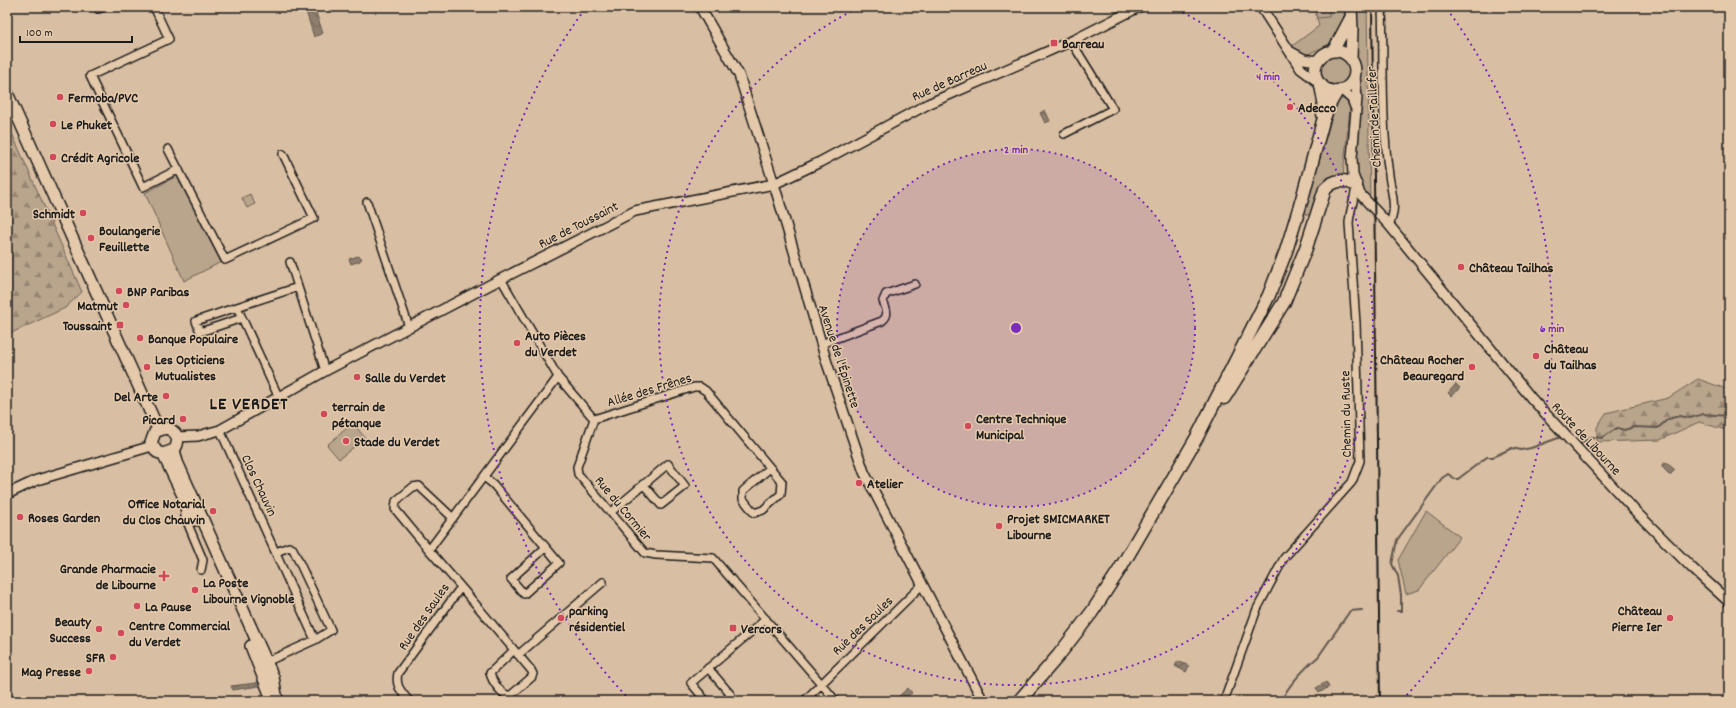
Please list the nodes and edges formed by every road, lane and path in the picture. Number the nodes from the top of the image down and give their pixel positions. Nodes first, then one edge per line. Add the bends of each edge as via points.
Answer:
1 (154, 7) edge
2 (700, 7) edge
3 (1138, 7) edge
4 (1261, 7) edge
5 (1382, 7) edge
6 (1351, 12) edge
7 (1071, 42) junction
8 (1333, 51) junction
9 (1290, 52) junction
10 (1351, 58) junction
11 (1317, 61) junction
12 (1355, 76) junction
13 (1319, 83) junction
14 (1340, 90) junction
15 (7, 93) edge
16 (1355, 107) junction
17 (1323, 121) junction
18 (1064, 134) dead end
19 (168, 149) dead end
20 (283, 154) dead end
21 (179, 169) junction
22 (774, 184) junction
23 (1356, 185) junction
24 (367, 202) dead end
25 (1389, 225) junction
26 (290, 262) dead end
27 (501, 279) junction
28 (915, 284) dead end
29 (298, 287) junction
30 (237, 307) junction
31 (242, 318) junction
32 (409, 327) junction
33 (821, 344) junction
34 (325, 371) junction
35 (558, 377) junction
36 (279, 398) junction
37 (594, 419) junction
38 (158, 429) junction
39 (220, 430) junction
40 (177, 437) junction
41 (1197, 437) junction
42 (152, 446) junction
43 (169, 452) junction
44 (770, 468) junction
45 (484, 477) junction
46 (643, 484) junction
47 (7, 494) edge
48 (184, 497) junction
49 (611, 512) junction
50 (453, 518) junction
51 (545, 548) junction
52 (429, 550) junction
53 (276, 552) junction
54 (201, 570) dead end
55 (603, 582) dead end
56 (922, 585) junction
57 (461, 586) junction
58 (1729, 602) edge
59 (766, 618) junction
60 (315, 640) junction
61 (516, 653) junction
62 (266, 662) junction
63 (708, 668) junction
64 (821, 683) junction
65 (271, 701) edge
66 (277, 701) edge
67 (409, 701) edge
68 (706, 701) edge
69 (724, 701) edge
70 (804, 701) edge
71 (836, 701) edge
72 (983, 701) edge
73 (1019, 701) edge
74 (1224, 701) edge

1 - 21 street via 169,39 90,76 143,187
2 - 22 street, Avenue de l'Épinette via 739,75
3 - 7 street, Rue de Barreau
4 - 9 street
5 - 25 street, Chemin de Taillefer via 1386,148 1394,202 1394,216
6 - 8 main road
6 - 10 main road
7 - 18 street via 1113,109
7 - 22 street, Rue de Barreau via 928,104
8 - 10 main road via 1340,51
8 - 11 main road via 1326,52
9 - 11 street via 1304,59
9 - 13 street via 1301,69
10 - 12 main road
11 - 13 main road via 1315,74
12 - 14 main road via 1348,86
12 - 16 street
13 - 14 main road via 1326,89
13 - 17 highway via 1324,102
14 - 16 street via 1352,99
14 - 17 highway via 1329,105
15 - 38 main road
16 - 23 street via 1352,158
17 - 41 highway via 1286,251 1269,295
19 - 21 street
20 - 21 street via 314,218 225,260
22 - 27 street, Rue de Toussaint via 635,211
22 - 33 street, Avenue de l'Épinette
23 - 25 street, Route de Libourne via 1360,194
23 - 41 highway via 1343,180 1331,183 1325,189 1306,248 1284,302
23 - 74 street, Chemin du Ruste via 1349,223 1357,346 1360,461 1352,482 1284,558 1257,609
24 - 32 street
25 - 58 street, Route de Libourne via 1532,399 1638,514
26 - 29 street
27 - 32 street, Rue de Toussaint
27 - 35 street
28 - 33 street via 886,294 883,301 887,313 882,321
29 - 30 street
29 - 34 street
30 - 31 street
30 - 31 street via 196,321 200,332
31 - 36 street
32 - 34 street, Rue de Toussaint
33 - 56 street, Avenue de l'Épinette via 864,472
34 - 36 street, Rue de Toussaint
35 - 37 street
35 - 45 street
36 - 39 street, Rue de Toussaint
37 - 44 street, Allée des Frênes via 700,387
37 - 49 street, Rue du Cormier via 577,467 578,474
38 - 40 main road via 169,429
38 - 42 main road via 152,435
39 - 40 street, Rue de Toussaint via 198,436
39 - 53 street, Clos Chauvin
40 - 43 main road via 177,444
41 - 73 highway via 1092,612
42 - 43 main road via 157,452
42 - 47 street via 42,478
43 - 48 main road
43 - 62 main road via 177,462
44 - 44 street, Allée des Frênes via 743,491 743,499 754,512 763,510 781,494 782,482
45 - 50 street
45 - 51 street via 493,484
46 - 46 street via 661,505 685,486 668,464
46 - 49 street
48 - 54 street via 185,517 203,560
48 - 65 main road via 269,688
49 - 59 street, Rue du Cormier via 645,553 713,558
50 - 52 street
50 - 52 street, Rue des Saules via 419,486 413,487 396,502 395,509
51 - 51 street via 511,579 524,594 559,563
52 - 57 street, Rue des Saules
53 - 60 street, Clos Chauvin
53 - 60 street via 289,547 293,549 331,630
55 - 61 street
56 - 64 street, Rue des Saules
56 - 72 street, Avenue de l'Épinette
57 - 61 street
57 - 67 street, Rue des Saules via 398,673 398,688
59 - 63 street
59 - 64 street, Rue du Cormier
60 - 62 street
61 - 61 street via 533,674 508,696 491,679 490,673
62 - 66 main road via 273,677
63 - 68 street via 691,683
63 - 69 street via 731,695
64 - 70 street, Rue des Saules
64 - 71 street

